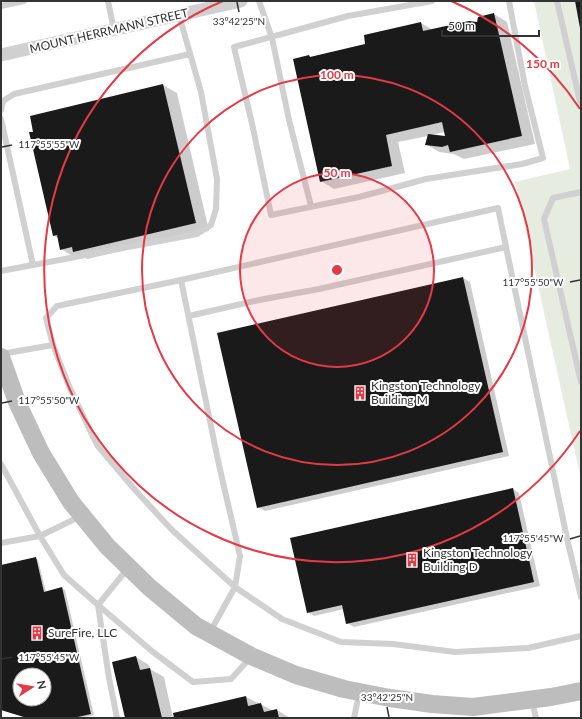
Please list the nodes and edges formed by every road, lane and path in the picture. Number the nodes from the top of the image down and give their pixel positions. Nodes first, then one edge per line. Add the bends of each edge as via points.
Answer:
1 (24, 1) edge
2 (108, 1) edge
3 (240, 1) edge
4 (259, 1) edge
5 (432, 1) edge
6 (509, 1) edge
7 (557, 1) edge
8 (1, 6) edge
9 (179, 15) junction
10 (114, 30) junction
11 (272, 38) junction
12 (190, 54) junction
13 (1, 55) edge
14 (581, 106) edge
15 (1, 110) edge
16 (1, 118) edge
17 (581, 192) edge
18 (311, 206) junction
19 (506, 247) junction
20 (33, 265) junction
21 (1, 271) edge
22 (181, 280) junction
23 (188, 316) junction
24 (53, 345) junction
25 (1, 356) edge
26 (581, 382) edge
27 (1, 464) edge
28 (83, 516) junction
29 (40, 536) junction
30 (1, 543) edge
31 (128, 567) junction
32 (236, 587) junction
33 (581, 597) edge
34 (98, 605) junction
35 (209, 633) junction
36 (581, 636) edge
37 (251, 656) junction
38 (581, 690) edge
39 (360, 692) junction
40 (532, 700) junction
41 (117, 718) edge
42 (354, 718) edge
43 (536, 718) edge

1 - 8 lane
2 - 10 lane
3 - 9 street, MOUNT HERRMANN STREET
4 - 11 lane
5 - 11 lane via 348,16
6 - 18 lane via 525,86 543,158 522,164 426,179
7 - 14 lane
9 - 10 street, MOUNT HERRMANN STREET
9 - 12 lane
10 - 13 street, MOUNT HERRMANN STREET
11 - 18 lane
11 - 18 lane via 234,47 271,214
12 - 15 lane via 14,94 3,101
12 - 20 lane via 201,92 216,179 216,209 211,225 196,234
16 - 20 lane
17 - 26 lane via 553,198 544,219
19 - 22 lane via 498,208
19 - 23 lane
19 - 33 lane
20 - 21 lane
22 - 23 lane
22 - 24 lane via 57,306 46,318
23 - 32 lane via 240,556
24 - 25 lane
24 - 32 lane via 97,445 172,530
25 - 28 street via 16,402 41,453 71,502
27 - 29 lane
28 - 29 lane
28 - 31 street
29 - 30 lane
29 - 34 lane via 64,575
31 - 34 lane
31 - 35 street via 196,626
32 - 35 lane
32 - 36 lane via 282,619 341,642 393,644 455,652 528,648
34 - 37 lane via 193,682 231,679
34 - 41 lane
35 - 37 street
37 - 39 street via 296,675 344,690
38 - 40 street
39 - 40 street via 432,704 473,706
39 - 42 lane
40 - 43 lane

